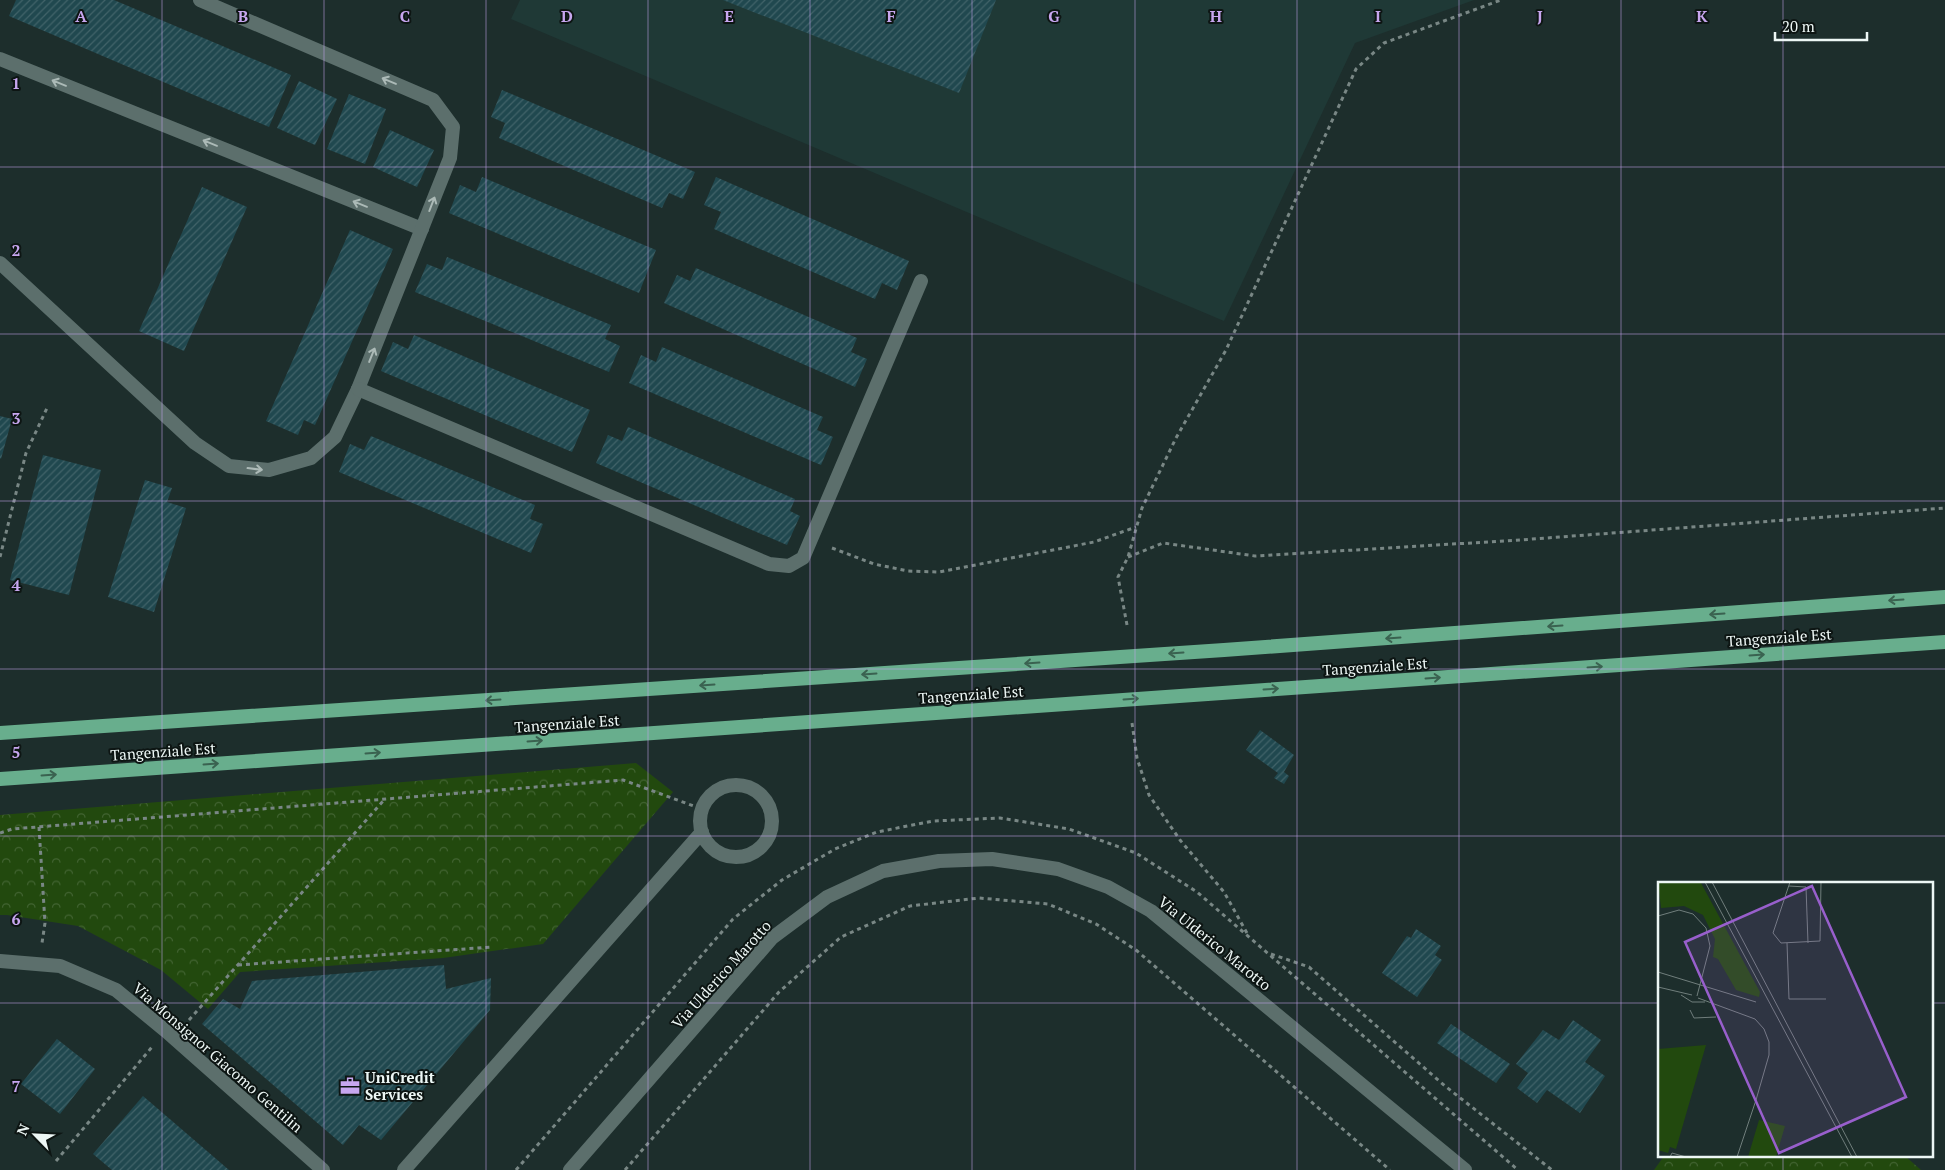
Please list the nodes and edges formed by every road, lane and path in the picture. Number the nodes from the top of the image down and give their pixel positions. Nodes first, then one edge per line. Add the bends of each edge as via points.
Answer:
1 (200, 0) edge
2 (1501, 0) edge
3 (0, 59) edge
4 (422, 229) junction
5 (0, 263) edge
6 (921, 282) dead end
7 (358, 389) junction
8 (47, 408) dead end
9 (1945, 508) edge
10 (1137, 527) junction
11 (810, 540) junction
12 (1128, 557) junction
13 (0, 558) edge
14 (1945, 597) edge
15 (1127, 626) dead end
16 (1945, 642) edge
17 (1131, 716) dead end
18 (0, 733) edge
19 (0, 779) edge
20 (384, 800) junction
21 (702, 809) junction
22 (39, 827) junction
23 (702, 832) junction
24 (0, 833) edge
25 (1249, 937) junction
26 (492, 947) dead end
27 (1268, 953) junction
28 (0, 960) edge
29 (38, 964) junction
30 (238, 965) junction
31 (170, 1034) junction
32 (56, 1161) dead end
33 (322, 1170) edge
34 (404, 1170) edge
35 (516, 1170) edge
36 (570, 1170) edge
37 (625, 1170) edge
38 (1390, 1170) edge
39 (1465, 1170) edge
40 (1518, 1170) edge
41 (1552, 1170) edge

4 -> 1 street via 450,158 453,127 433,100
2 - 10 path via 1384,42 1356,69 1226,350 1176,438 1142,508
4 -> 3 street
7 -> 4 street
5 -> 7 street via 195,443 229,466 269,470 311,458 335,437
6 - 11 street
7 - 11 street via 769,564 789,566 803,558
8 - 13 path via 26,453
9 - 12 path via 1255,556 1163,544
10 - 11 path via 1094,542 939,572 908,572 874,564
10 - 12 path
12 - 15 path via 1118,577
14 -> 18 highway, Tangenziale Est via 1224,650
19 -> 16 highway, Tangenziale Est
17 - 25 path via 1137,758 1149,795 1180,840 1224,892
20 - 21 path via 623,780
20 - 22 path
20 - 30 path
21 - 23 street
21 - 23 street via 716,792 728,786 740,786 762,796 772,818 766,841 748,856 725,856 715,851
22 - 24 path
22 - 29 path via 45,923
23 - 34 street
25 - 27 path
25 - 35 path via 1197,892 1136,853 1069,829 1000,818 933,821 877,832 835,849 782,880 733,919
26 - 30 path
27 - 40 path
27 - 41 path via 1309,967 1445,1086
28 - 29 street, Via Monsignor Giacomo Gentilin
29 - 31 street, Via Monsignor Giacomo Gentilin via 60,966 116,990
30 - 31 path
31 - 32 path
31 - 33 street, Via Monsignor Giacomo Gentilin
36 - 39 street, Via Ulderico Marotto via 772,938 827,897 883,872 939,861 992,859 1058,869 1108,887 1151,910
37 - 38 path via 779,992 841,937 910,906 979,898 1048,904 1096,924 1128,945

